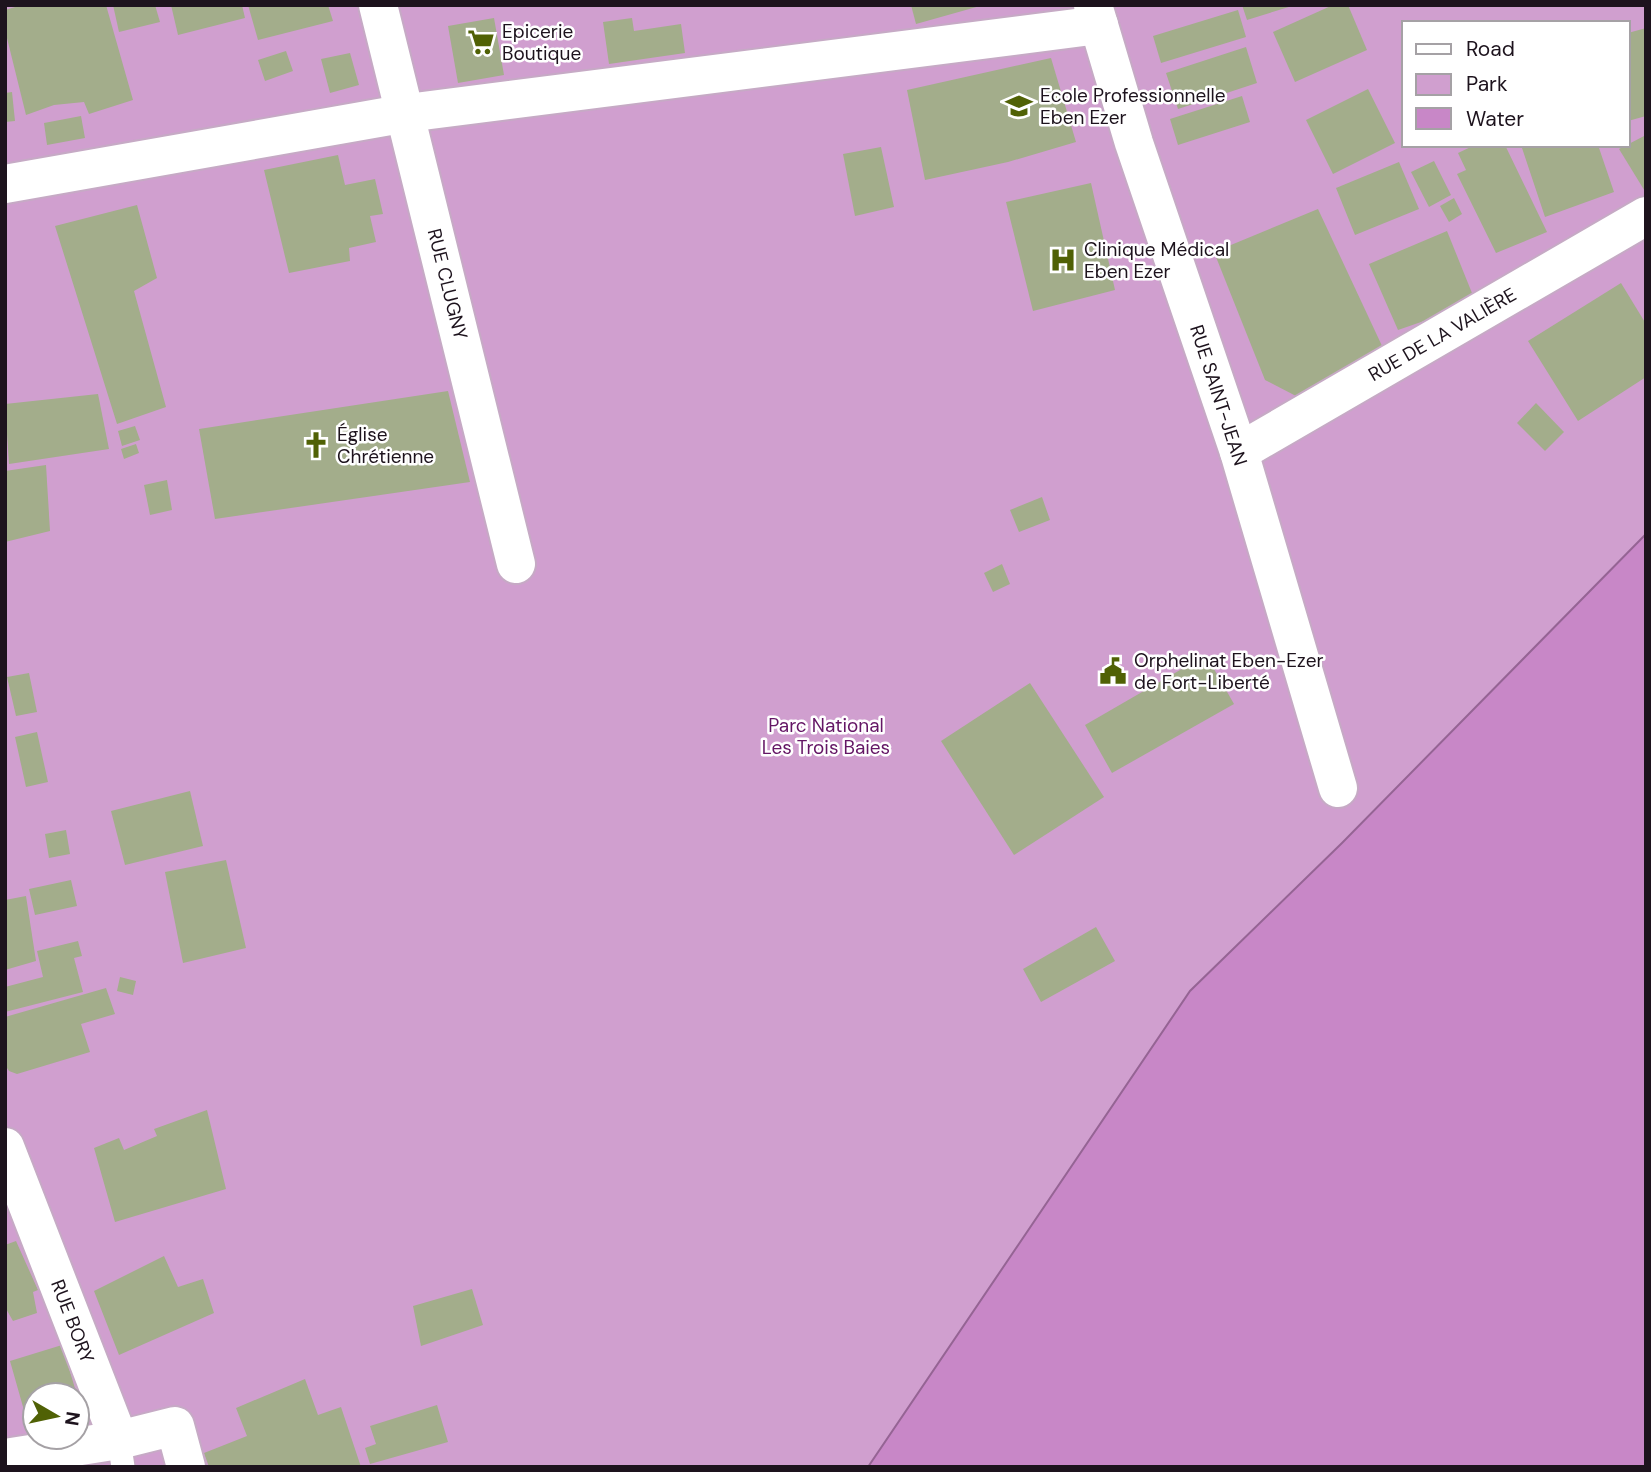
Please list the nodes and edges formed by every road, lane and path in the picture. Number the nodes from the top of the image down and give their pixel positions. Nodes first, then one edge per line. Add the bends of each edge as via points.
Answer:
1 (377, 5) edge
2 (1096, 15) edge
3 (407, 113) junction
4 (5, 184) edge
5 (1646, 216) edge
6 (1239, 452) junction
7 (516, 564) dead end
8 (1338, 788) dead end
9 (5, 1147) edge
10 (121, 1453) edge
11 (5, 1458) edge
12 (186, 1467) edge

1 - 3 street, RUE CLUGNY
2 - 3 street
2 - 6 street, RUE SAINT-JEAN via 1134,143
3 - 4 street
3 - 7 street, RUE CLUGNY
5 - 6 street, RUE DE LA VALIÈRE
6 - 8 street, RUE SAINT-JEAN
9 - 10 street, RUE BORY
10 - 11 street
10 - 12 street via 175,1426

